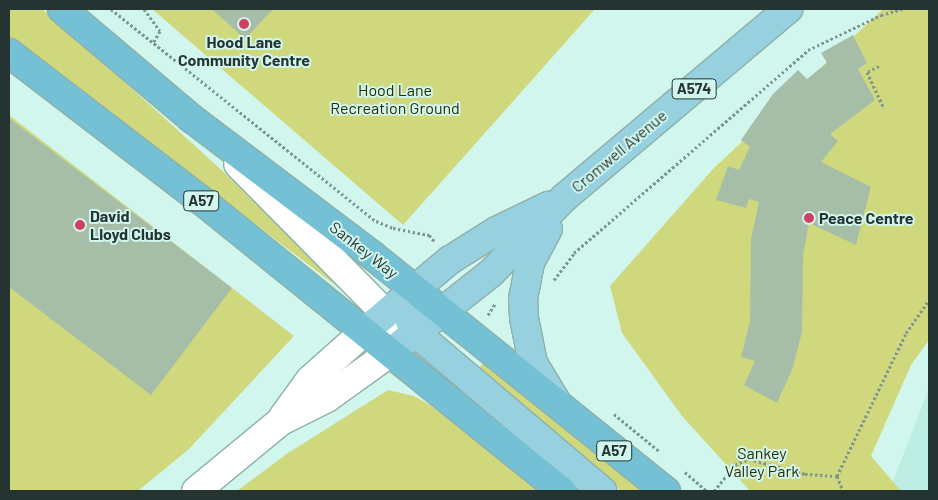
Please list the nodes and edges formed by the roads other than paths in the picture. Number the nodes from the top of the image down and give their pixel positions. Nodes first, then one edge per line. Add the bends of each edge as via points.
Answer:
1 (62, 9) edge
2 (788, 9) edge
3 (9, 53) edge
4 (191, 118) junction
5 (565, 197) junction
6 (414, 289) junction
7 (386, 313) junction
8 (442, 314) junction
9 (365, 331) junction
10 (417, 334) junction
11 (391, 352) junction
12 (562, 410) junction
13 (281, 420) junction
14 (196, 491) edge
15 (562, 491) edge
16 (602, 491) edge
17 (666, 491) edge

1 - 4 highway, Sankey Way / A57
2 - 5 main road, Cromwell Avenue / A574
3 - 9 highway, A57
4 - 6 highway, Sankey Way / A57
4 - 7 street, A57
5 - 6 main road, Cromwell Avenue / A574 via 496,231 450,260
5 - 8 main road, Cromwell Avenue / A574 via 500,264
5 - 12 main road, A574 via 530,262 523,298 526,340 533,363
6 - 7 main road, Cromwell Avenue / A574
6 - 8 highway, Sankey Way / A57
6 - 10 main road, A57 via 408,306 410,321
7 - 9 main road, Cromwell Avenue / A574
7 - 11 street, A57 via 395,333
8 - 10 main road, Cromwell Avenue / A574
8 - 12 highway, Sankey Way / A57
9 - 11 highway, A57
9 - 13 street via 310,380
10 - 11 main road, Cromwell Avenue / A574
10 - 16 main road, A57
11 - 13 street via 327,398
11 - 15 highway, A57
12 - 17 highway, Sankey Way / A57
13 - 14 street

